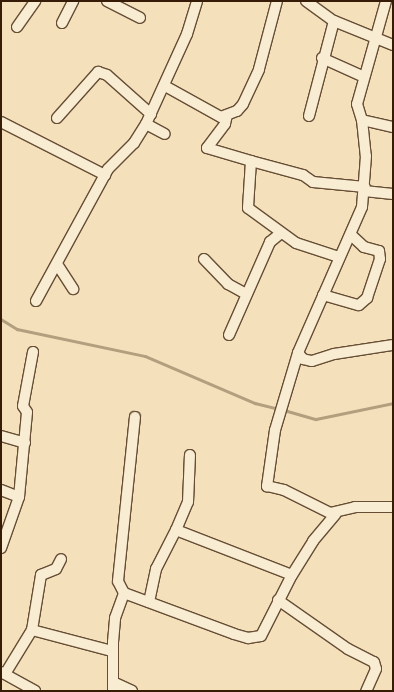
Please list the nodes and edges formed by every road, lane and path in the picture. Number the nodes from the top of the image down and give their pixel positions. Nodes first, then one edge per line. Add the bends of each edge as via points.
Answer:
1 (35, 1) edge
2 (74, 1) edge
3 (108, 1) edge
4 (197, 1) edge
5 (277, 1) edge
6 (306, 1) edge
7 (386, 1) edge
8 (140, 18) dead end
9 (334, 21) junction
10 (62, 23) dead end
11 (17, 27) dead end
12 (393, 38) edge
13 (376, 40) junction
14 (393, 44) edge
15 (322, 58) junction
16 (364, 77) junction
17 (165, 86) junction
18 (227, 115) junction
19 (309, 116) dead end
20 (57, 118) dead end
21 (148, 119) junction
22 (362, 120) junction
23 (1, 122) edge
24 (393, 127) edge
25 (165, 134) dead end
26 (251, 162) junction
27 (105, 175) junction
28 (365, 189) junction
29 (393, 194) edge
30 (281, 233) junction
31 (351, 234) junction
32 (339, 257) junction
33 (204, 259) dead end
34 (57, 264) junction
35 (73, 289) dead end
36 (246, 294) junction
37 (323, 295) junction
38 (36, 300) dead end
39 (229, 335) dead end
40 (393, 345) edge
41 (33, 352) dead end
42 (298, 352) junction
43 (135, 417) dead end
44 (1, 436) edge
45 (25, 443) junction
46 (190, 455) dead end
47 (1, 490) edge
48 (19, 497) junction
49 (393, 507) edge
50 (331, 516) junction
51 (176, 530) junction
52 (1, 548) edge
53 (62, 559) dead end
54 (292, 575) junction
55 (124, 593) junction
56 (278, 600) junction
57 (148, 602) junction
58 (32, 630) junction
59 (112, 652) junction
60 (3, 673) edge
61 (113, 687) edge
62 (30, 690) edge
63 (132, 691) edge
64 (366, 691) edge

1 - 11 street
2 - 10 street
3 - 8 street
4 - 17 street via 188,34
5 - 18 street via 250,90 243,104
6 - 9 street
7 - 13 street
9 - 13 street
9 - 15 street
12 - 13 street
13 - 14 street
13 - 16 street
15 - 16 street
15 - 19 street
16 - 22 street via 357,104
17 - 18 street via 221,117
17 - 21 street
18 - 26 street via 225,124 207,148
20 - 21 street via 98,72 106,75
21 - 25 street
21 - 27 street via 134,143
22 - 24 street
22 - 28 street
23 - 27 street via 35,136
26 - 28 street via 303,175 313,182
26 - 30 street via 246,200 248,208
27 - 34 street
28 - 29 street
28 - 31 street
30 - 32 street via 296,243
30 - 36 street via 270,242
31 - 32 street
31 - 37 street via 364,247 379,251 380,259 367,298 359,305
32 - 37 street
33 - 36 street via 228,284
34 - 35 street
34 - 38 street
36 - 39 street
37 - 42 street
40 - 42 street via 334,354 312,361 303,359
41 - 45 street via 23,406 27,412
42 - 50 street via 274,430 267,486 284,490
43 - 55 street via 118,581
44 - 45 street
45 - 48 street
46 - 51 street via 188,502
47 - 48 street
48 - 52 street
49 - 50 street via 355,507
50 - 54 street
51 - 54 street
51 - 57 street via 156,569
53 - 58 street via 56,569 41,575
54 - 56 street
55 - 57 street
55 - 59 street via 115,618
56 - 57 street via 270,624 261,636 248,638
56 - 64 street via 348,649 374,662 376,669
58 - 59 street
58 - 60 street
59 - 61 street
60 - 62 street
61 - 63 street

